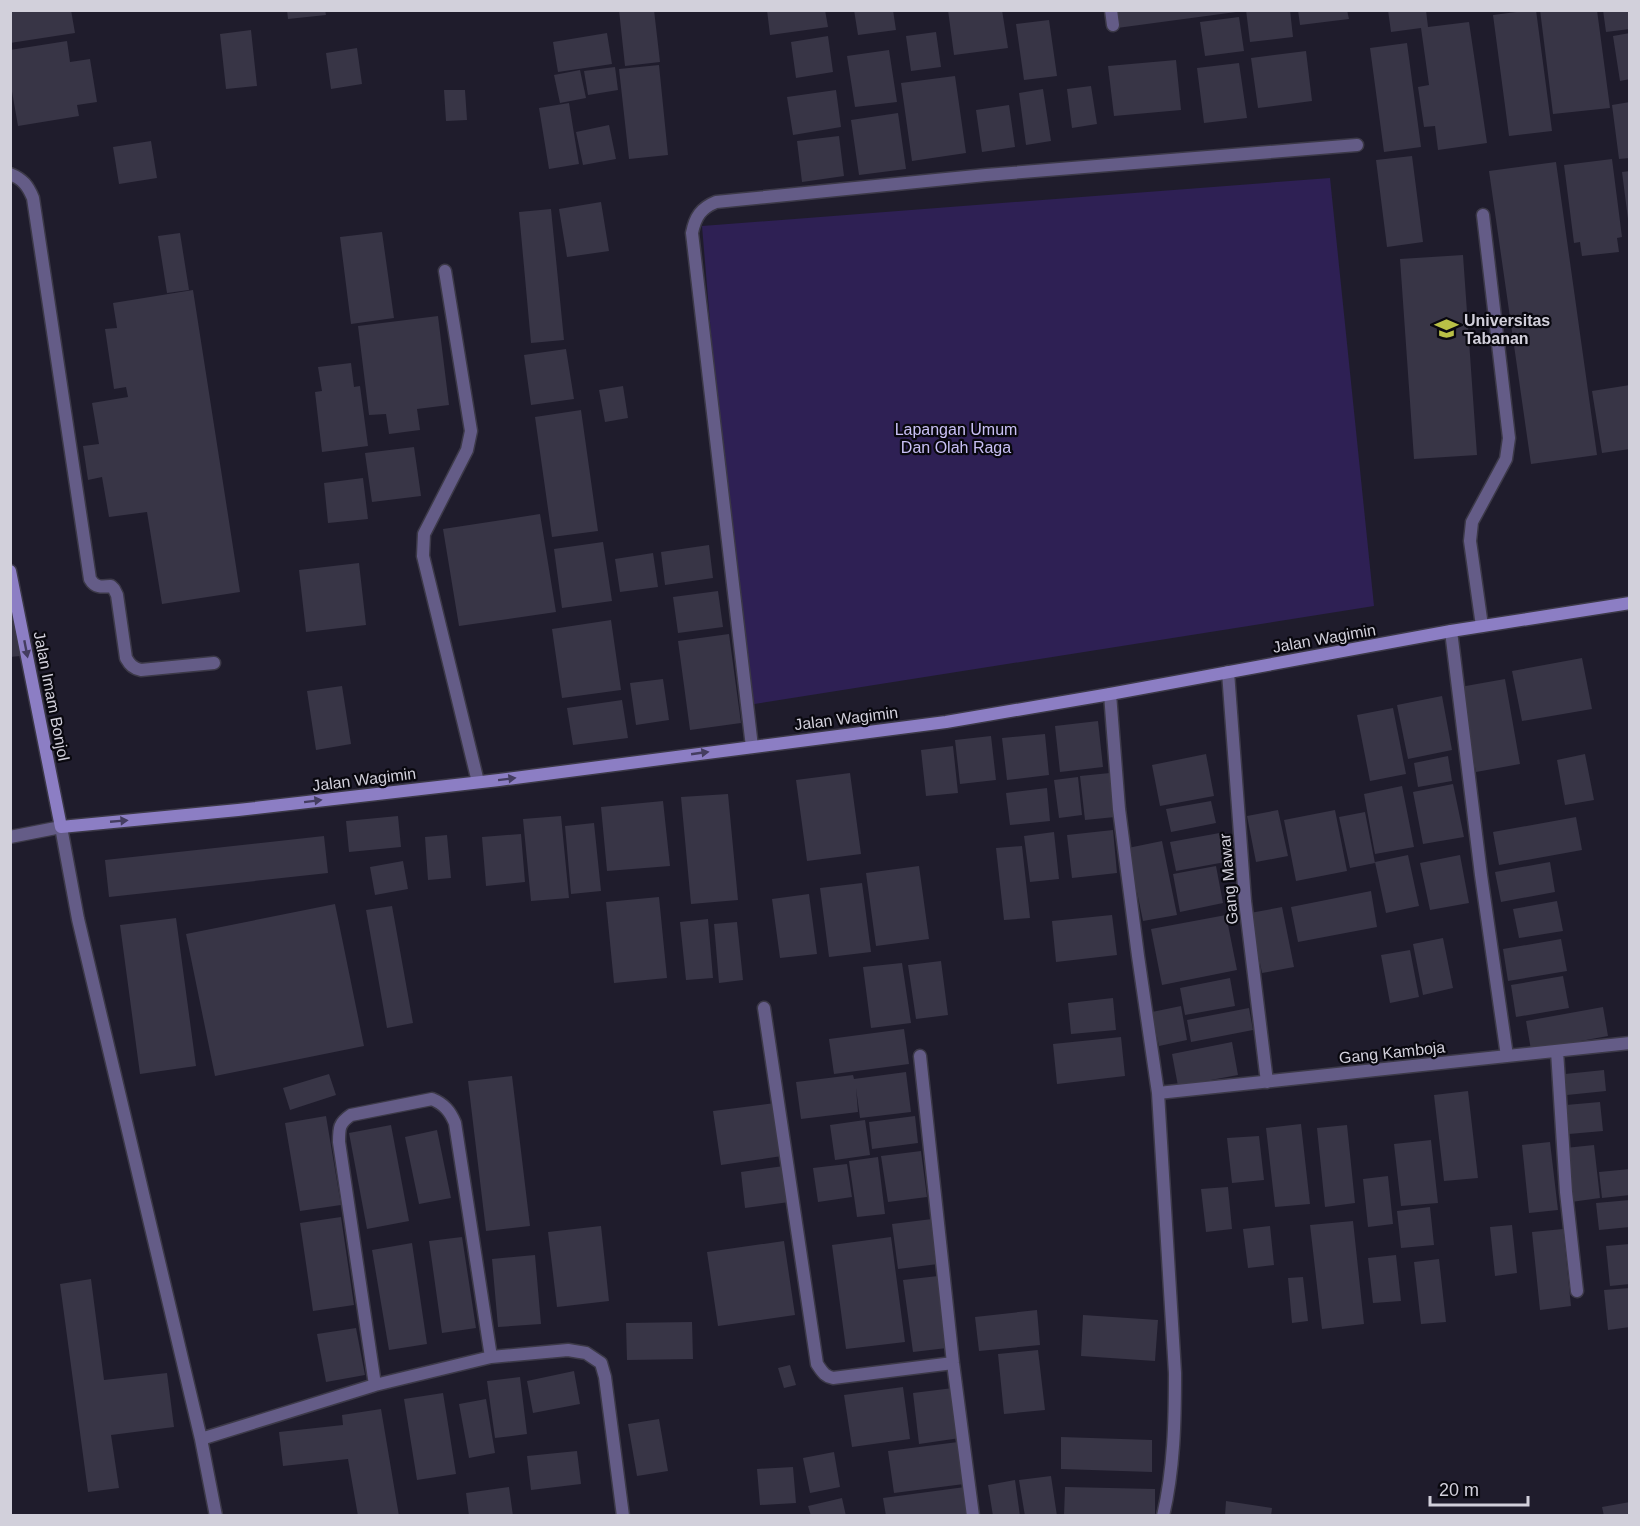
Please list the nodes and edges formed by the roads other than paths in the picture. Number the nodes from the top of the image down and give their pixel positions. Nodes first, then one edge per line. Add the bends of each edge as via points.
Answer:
1 (1111, 10) edge
2 (1113, 25) dead end
3 (1357, 145) dead end
4 (10, 174) edge
5 (1483, 215) dead end
6 (446, 270) dead end
7 (10, 571) edge
8 (1629, 603) edge
9 (1482, 626) junction
10 (1451, 631) junction
11 (214, 663) dead end
12 (1228, 672) junction
13 (1110, 694) junction
14 (752, 747) junction
15 (478, 782) junction
16 (61, 827) junction
17 (10, 837) edge
18 (764, 1008) dead end
19 (1629, 1043) edge
20 (1557, 1051) junction
21 (920, 1056) dead end
22 (1507, 1056) junction
23 (1267, 1082) junction
24 (1158, 1093) junction
25 (1577, 1291) dead end
26 (491, 1358) junction
27 (953, 1363) junction
28 (375, 1385) junction
29 (201, 1439) junction
30 (216, 1515) edge
31 (623, 1515) edge
32 (973, 1515) edge
33 (1163, 1515) edge

1 - 2 street
3 - 14 street via 725,201 700,212 692,233
4 - 11 street via 27,186 33,198 90,579 99,587 111,586 117,595 126,658 134,668
5 - 9 street via 1509,438 1506,459 1472,522 1470,541
6 - 15 street via 471,431 466,450 424,534 423,556
7 -> 16 main road, Jalan Imam Bonjol
8 - 9 main road, Jalan Wagimin
9 - 10 main road, Jalan Wagimin
10 - 12 main road, Jalan Wagimin
10 - 22 street
12 - 13 main road, Jalan Wagimin
12 - 23 street, Gang Mawar via 1245,901
13 - 14 main road, Jalan Wagimin via 946,722
13 - 24 street via 1122,832
15 -> 14 main road, Jalan Wagimin
16 -> 15 main road, Jalan Wagimin
16 - 17 street
16 - 29 street via 78,919
18 - 27 street via 817,1364 827,1377 833,1378
19 - 20 street, Gang Kamboja
20 - 22 street, Gang Kamboja
20 - 25 street
21 - 27 street
22 - 23 street, Gang Kamboja
23 - 24 street, Gang Kamboja
24 - 33 street via 1175,1373 1170,1481
26 - 28 street
26 - 28 street via 455,1123 450,1112 432,1099 351,1115 342,1121 339,1142
26 - 31 street via 568,1350 586,1353 601,1363
27 - 32 street
28 - 29 street
29 - 30 street

